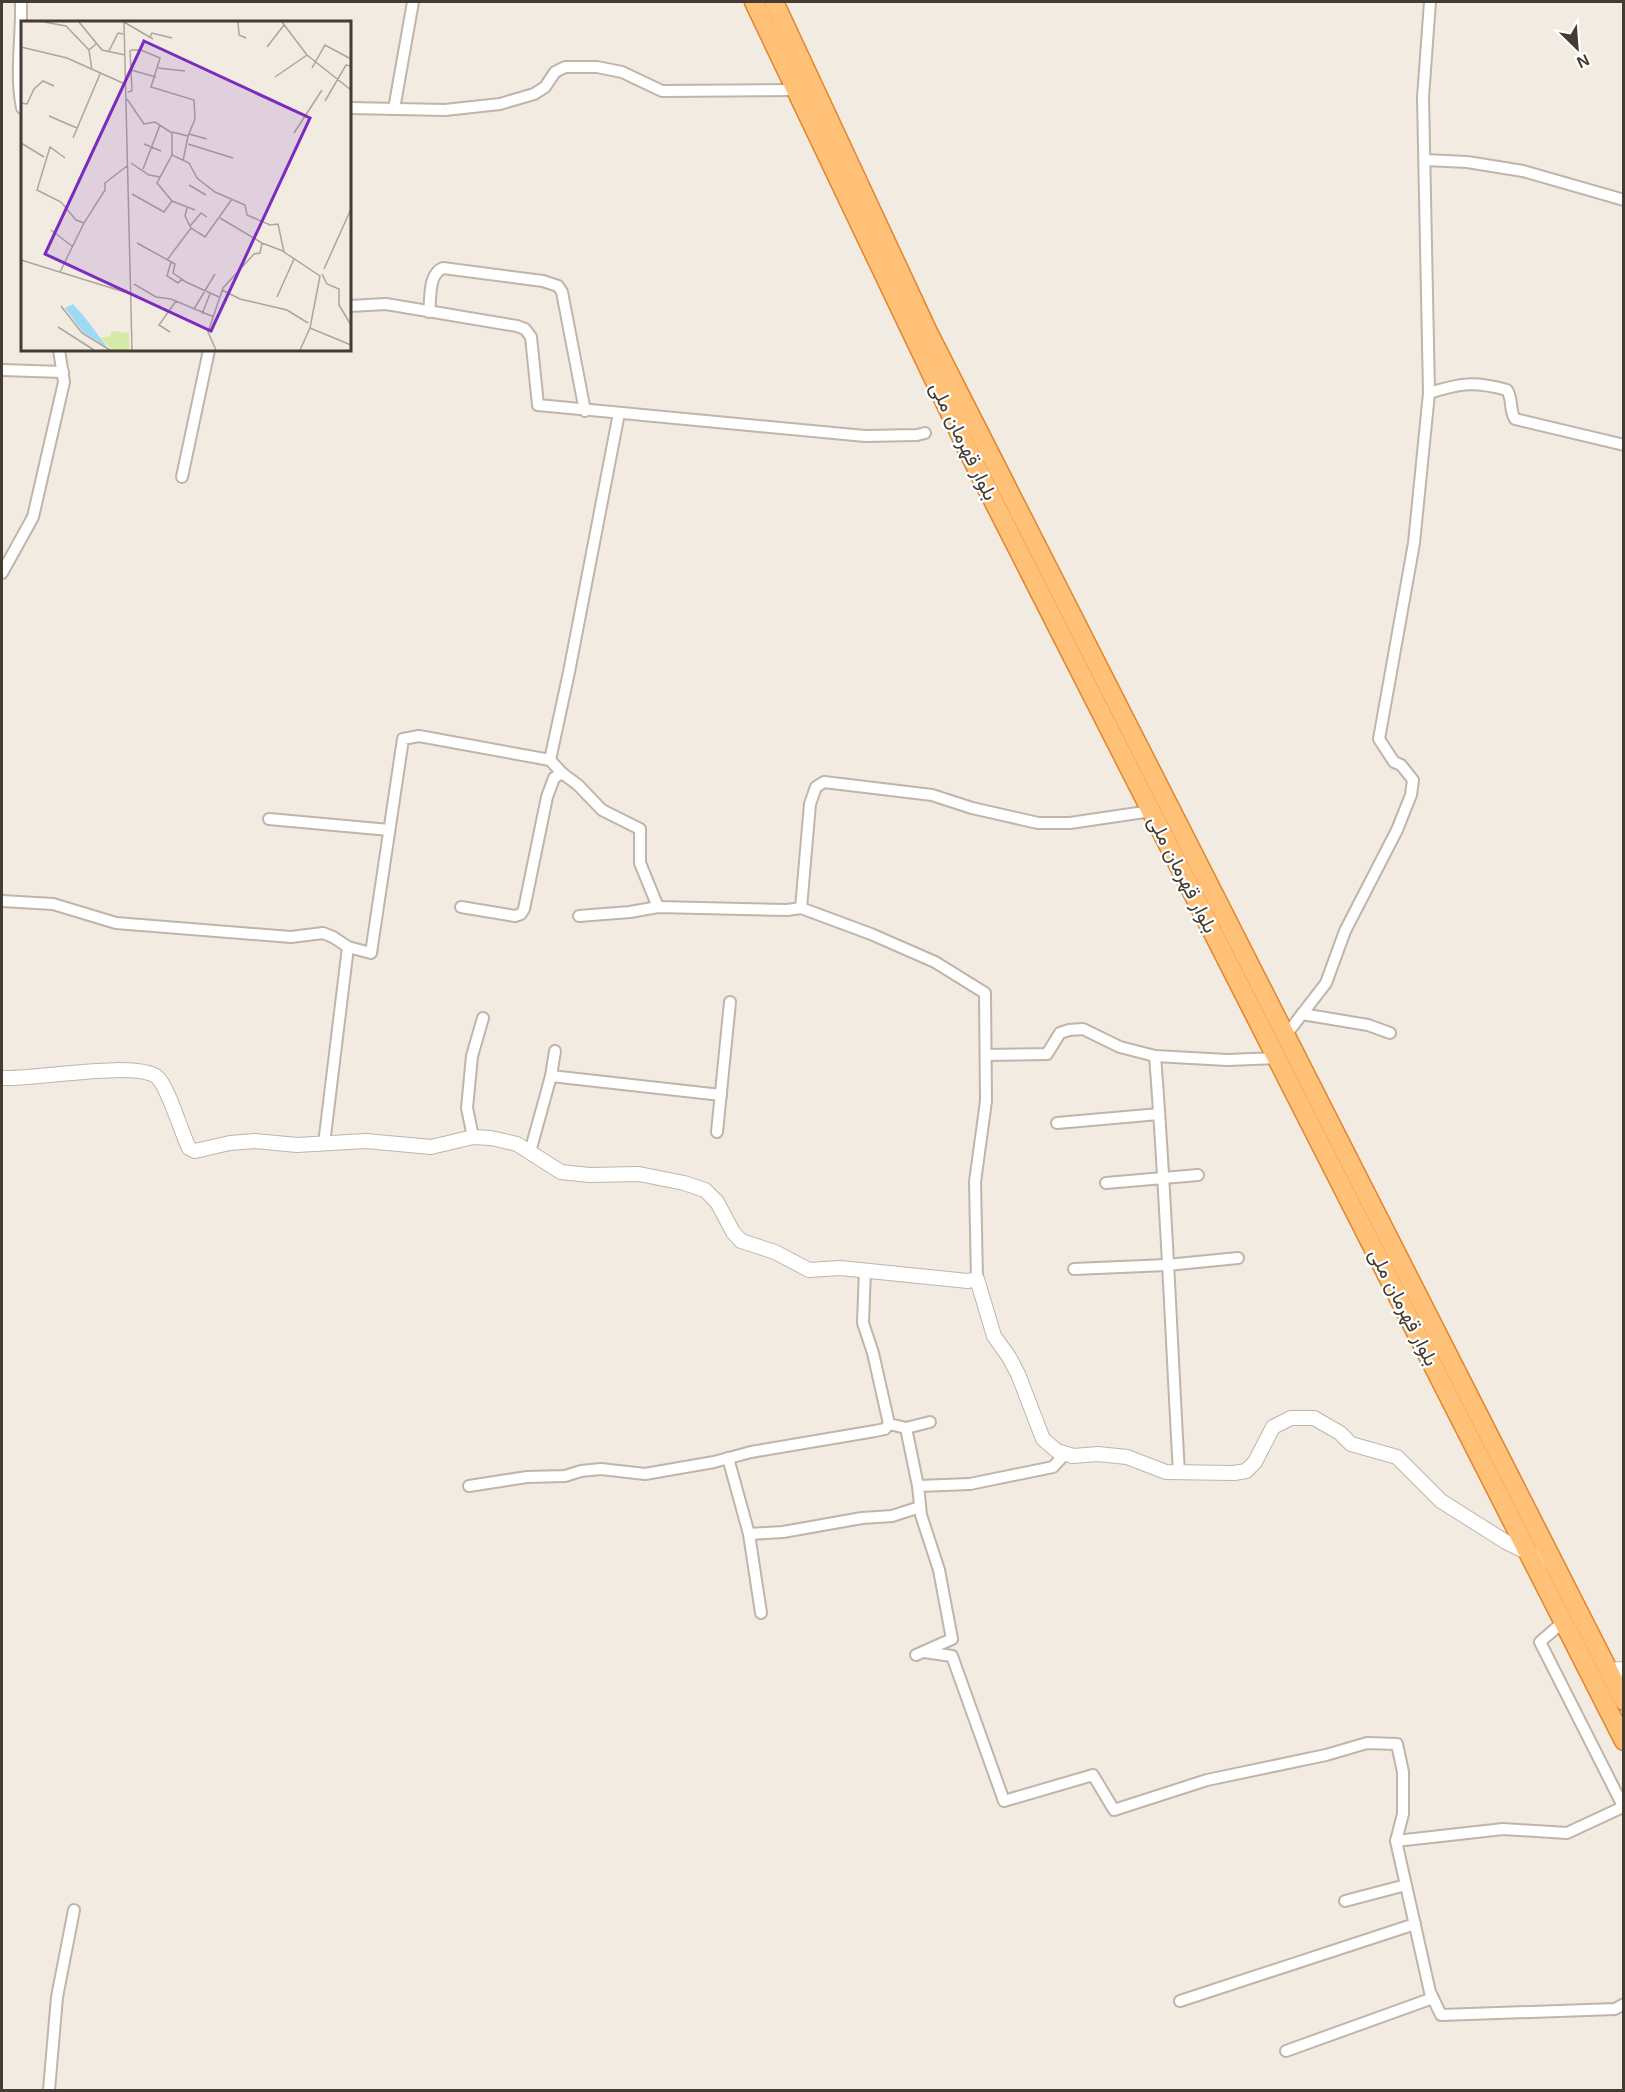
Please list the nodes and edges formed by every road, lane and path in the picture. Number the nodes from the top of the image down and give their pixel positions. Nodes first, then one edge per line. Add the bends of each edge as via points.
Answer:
1 (21, 2) edge
2 (413, 2) edge
3 (1430, 2) edge
4 (763, 3) edge
5 (21, 21) edge
6 (21, 21) edge
7 (21, 41) edge
8 (21, 41) edge
9 (796, 90) junction
10 (21, 103) edge
11 (351, 108) edge
12 (394, 110) junction
13 (1425, 160) junction
14 (1623, 200) edge
15 (351, 306) edge
16 (429, 312) junction
17 (58, 351) edge
18 (209, 351) edge
19 (2, 370) edge
20 (63, 372) junction
21 (1429, 393) junction
22 (585, 411) junction
23 (619, 413) junction
24 (924, 433) dead end
25 (1623, 446) edge
26 (182, 477) dead end
27 (2, 573) edge
28 (550, 760) junction
29 (562, 773) junction
30 (1151, 812) junction
31 (269, 819) dead end
32 (389, 830) junction
33 (2, 901) edge
34 (461, 907) dead end
35 (658, 907) junction
36 (801, 908) junction
37 (579, 916) dead end
38 (348, 947) junction
39 (730, 1002) dead end
40 (1302, 1014) junction
41 (483, 1018) dead end
42 (1390, 1033) dead end
43 (1286, 1035) junction
44 (555, 1051) dead end
45 (986, 1055) junction
46 (1155, 1056) junction
47 (1277, 1058) junction
48 (551, 1076) junction
49 (2, 1078) edge
50 (721, 1095) junction
51 (1159, 1114) junction
52 (1057, 1123) dead end
53 (717, 1132) dead end
54 (473, 1137) junction
55 (324, 1144) junction
56 (530, 1152) junction
57 (1198, 1175) dead end
58 (1164, 1177) junction
59 (1106, 1183) dead end
60 (1238, 1258) dead end
61 (1167, 1265) junction
62 (1074, 1269) dead end
63 (865, 1270) junction
64 (977, 1279) junction
65 (930, 1422) dead end
66 (889, 1424) junction
67 (906, 1428) junction
68 (1065, 1454) junction
69 (728, 1458) junction
70 (1179, 1473) junction
71 (469, 1486) dead end
72 (918, 1486) junction
73 (920, 1507) junction
74 (749, 1534) junction
75 (1530, 1554) junction
76 (1552, 1559) junction
77 (761, 1613) dead end
78 (1563, 1622) junction
79 (1616, 1670) edge
80 (1623, 1701) edge
81 (1623, 1741) edge
82 (1623, 1808) edge
83 (1396, 1840) junction
84 (1406, 1885) junction
85 (1345, 1901) dead end
86 (74, 1910) dead end
87 (1414, 1924) junction
88 (1433, 1998) junction
89 (1180, 2001) dead end
90 (1623, 2004) edge
91 (1286, 2050) dead end
92 (49, 2091) edge

1 - 6 street
2 - 12 street
3 - 13 street via 1423,98
4 - 9 highway, بلوار قهرمان ملی
4 - 43 highway, بلوار قهرمان ملی
5 - 8 street
7 - 10 street
9 - 12 street via 662,91 622,72 565,67 534,94 500,104
9 - 30 highway, بلوار قهرمان ملی via 970,457
11 - 12 street
13 - 14 street via 1523,171
13 - 21 street
15 - 16 street via 386,304
16 - 22 street via 525,329 531,337 538,405
16 - 22 street via 433,276 442,268 558,286
17 - 20 street
18 - 26 street
19 - 20 street
20 - 27 street via 62,396 33,518
21 - 25 street via 1457,384 1485,384 1507,390 1515,419
21 - 40 street via 1414,543 1379,739 1394,762 1413,780 1411,795 1398,830 1345,932 1326,983
22 - 23 street
23 - 24 street via 865,436
23 - 28 street
28 - 29 street
28 - 32 street via 419,735 407,737 403,739
29 - 34 street via 554,778 547,797 521,914
29 - 35 street via 602,810 640,829 640,863
30 - 36 street via 1070,823 1038,823 932,795 824,783 816,787 810,804
30 - 47 highway, بلوار قهرمان ملی
31 - 32 street
32 - 38 street via 371,953
33 - 38 street via 53,904 116,923 291,937 323,933
35 - 36 street
35 - 37 street
36 - 45 street via 935,962 985,993
38 - 55 street
39 - 50 street
40 - 42 street via 1368,1025
40 - 43 street
41 - 54 street via 472,1056 467,1108
43 - 76 highway, بلوار قهرمان ملی
44 - 48 street
45 - 46 street via 1047,1054 1060,1033 1083,1029 1120,1047
45 - 64 street via 986,1101 975,1182
46 - 47 street
46 - 51 street
47 - 75 highway, بلوار قهرمان ملی
48 - 50 street
48 - 56 street
49 - 55 street via 145,1071 164,1086 189,1148 195,1151 255,1141
50 - 53 street
51 - 52 street
51 - 58 street
54 - 55 street via 431,1147 366,1142
54 - 56 street via 517,1144
56 - 63 street via 561,1172 639,1174 705,1190 741,1241 775,1252 809,1270
57 - 58 street
58 - 59 street
58 - 61 street
60 - 61 street
61 - 62 street
61 - 70 street
63 - 64 street
63 - 66 street via 863,1323
64 - 68 street via 994,1336 1018,1374 1043,1439
65 - 67 street
66 - 67 street
66 - 69 street via 885,1429
67 - 72 street
68 - 70 street via 1127,1457
68 - 72 street via 1053,1467 970,1484
69 - 71 street via 645,1474 581,1470 565,1476
69 - 74 street
70 - 75 street via 1246,1471 1273,1427 1291,1418 1314,1418 1351,1444 1397,1457 1441,1501
72 - 73 street
73 - 74 street via 892,1516
73 - 83 street via 939,1570 952,1639 920,1654 952,1656 1004,1801 1093,1775 1114,1810 1207,1780 1367,1743 1397,1744 1403,1772 1403,1814
74 - 77 street
75 - 76 street
75 - 78 highway, بلوار قهرمان ملی
76 - 79 highway, بلوار قهرمان ملی
78 - 81 highway, بلوار قهرمان ملی
78 - 82 street via 1540,1642
79 - 80 highway, بلوار قهرمان ملی
82 - 83 street via 1567,1833 1503,1829
83 - 84 street
84 - 85 street
84 - 87 street
86 - 92 street via 57,1997
87 - 88 street
87 - 89 street
88 - 90 street via 1441,2015 1615,2008
88 - 91 street

